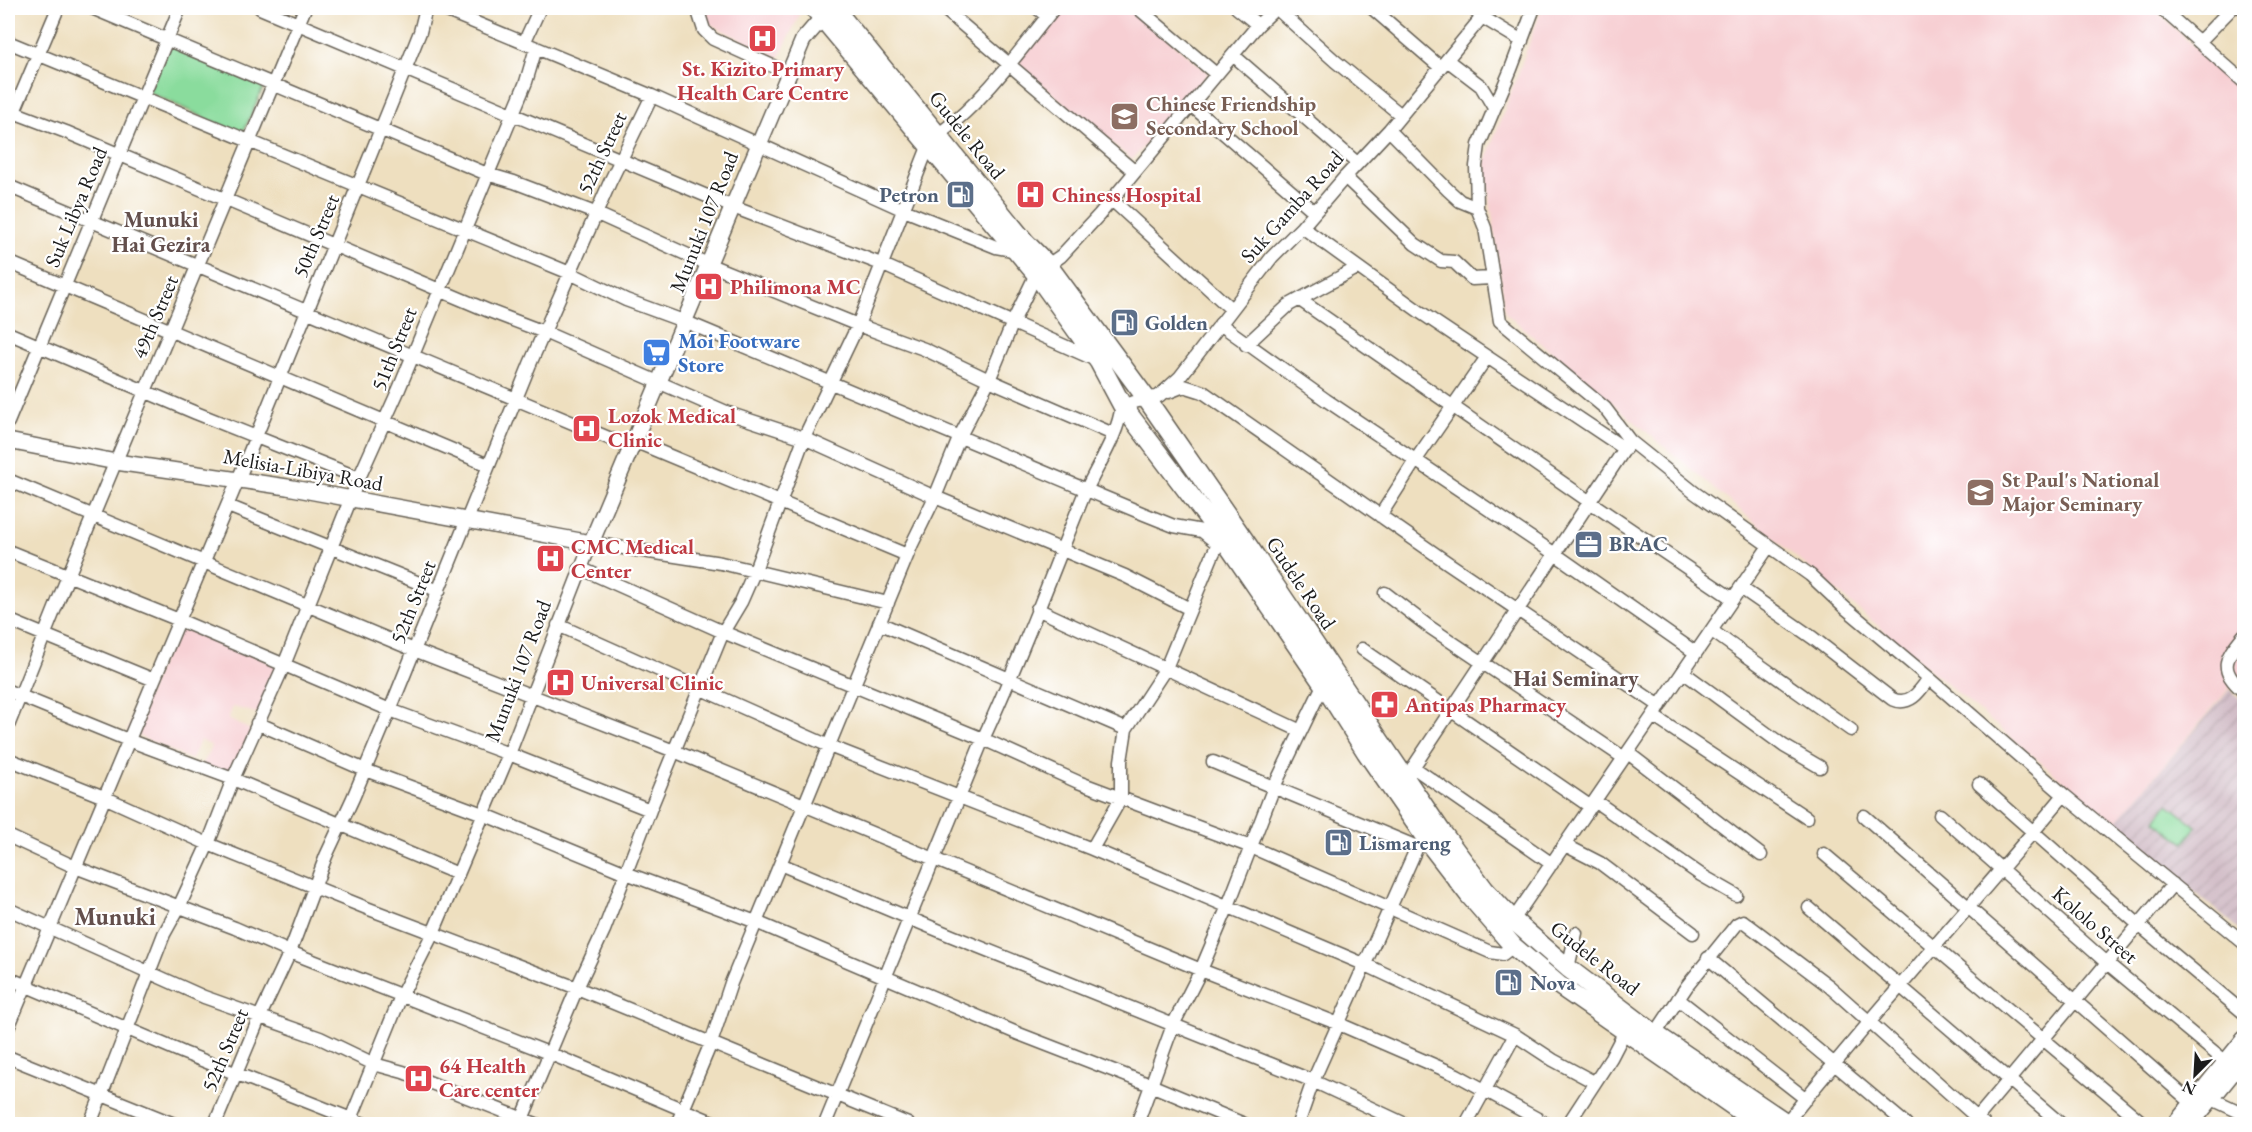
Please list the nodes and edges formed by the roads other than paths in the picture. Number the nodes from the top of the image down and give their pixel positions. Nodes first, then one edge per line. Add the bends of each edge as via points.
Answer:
1 (58, 8) edge
2 (92, 8) edge
3 (180, 8) edge
4 (260, 8) edge
5 (305, 8) edge
6 (426, 8) edge
7 (440, 8) edge
8 (540, 8) edge
9 (697, 8) edge
10 (943, 8) edge
11 (1138, 8) edge
12 (1237, 8) edge
13 (1276, 8) edge
14 (1372, 8) edge
15 (1534, 8) edge
16 (2162, 8) edge
17 (2232, 8) edge
18 (826, 10) edge
19 (1046, 10) edge
20 (1477, 12) edge
21 (299, 24) junction
22 (1258, 25) junction
23 (167, 39) junction
24 (1522, 41) junction
25 (8, 42) edge
26 (2199, 42) junction
27 (524, 43) junction
28 (536, 48) junction
29 (39, 54) junction
30 (1233, 56) junction
31 (1443, 63) junction
32 (1009, 65) junction
33 (406, 68) junction
34 (788, 73) junction
35 (1216, 74) junction
36 (2244, 82) edge
37 (273, 84) junction
38 (652, 96) junction
39 (142, 98) junction
40 (1191, 105) junction
41 (1494, 108) junction
42 (11, 112) edge
43 (513, 114) junction
44 (1401, 115) junction
45 (8, 126) edge
46 (381, 130) junction
47 (1389, 130) junction
48 (249, 141) junction
49 (933, 141) junction
50 (758, 143) junction
51 (119, 154) junction
52 (621, 160) junction
53 (1358, 163) junction
54 (1134, 171) junction
55 (487, 174) junction
56 (1345, 177) junction
57 (8, 186) edge
58 (358, 187) junction
59 (225, 200) junction
60 (1112, 200) junction
61 (733, 207) junction
62 (1477, 207) junction
63 (904, 210) junction
64 (1315, 212) junction
65 (595, 213) junction
66 (91, 221) junction
67 (1302, 227) junction
68 (465, 230) junction
69 (333, 246) junction
70 (1018, 252) junction
71 (8, 262) edge
72 (881, 264) junction
73 (710, 265) junction
74 (197, 266) junction
75 (1357, 268) junction
76 (1042, 270) junction
77 (570, 273) junction
78 (1492, 278) junction
79 (64, 286) junction
80 (439, 290) junction
81 (1300, 300) junction
82 (1231, 309) junction
83 (306, 311) junction
84 (686, 322) junction
85 (1012, 322) junction
86 (1220, 324) junction
87 (858, 325) junction
88 (170, 331) junction
89 (544, 332) junction
90 (8, 333) edge
91 (1246, 345) junction
92 (39, 346) junction
93 (412, 356) junction
94 (1487, 357) junction
95 (1099, 362) junction
96 (280, 377) junction
97 (989, 380) junction
98 (659, 384) junction
99 (829, 384) junction
100 (145, 391) junction
101 (1153, 397) junction
102 (12, 399) edge
103 (515, 399) junction
104 (1122, 405) junction
105 (1452, 407) junction
106 (8, 422) edge
107 (385, 422) junction
108 (1113, 434) junction
109 (256, 436) junction
110 (960, 436) junction
111 (804, 438) junction
112 (8, 441) edge
113 (632, 444) junction
114 (1628, 445) junction
115 (1415, 461) junction
116 (116, 462) junction
117 (488, 465) junction
118 (359, 478) junction
119 (239, 479) junction
120 (8, 480) edge
121 (1086, 490) junction
122 (935, 497) junction
123 (351, 499) junction
124 (1590, 502) junction
125 (779, 503) junction
126 (228, 506) junction
127 (93, 516) junction
128 (1380, 516) junction
129 (466, 519) junction
130 (591, 543) junction
131 (1221, 543) junction
132 (1769, 546) junction
133 (333, 547) junction
134 (1062, 549) junction
135 (8, 551) edge
136 (1555, 554) junction
137 (907, 555) junction
138 (204, 561) junction
139 (580, 568) junction
140 (755, 570) junction
141 (68, 576) junction
142 (439, 591) junction
143 (1385, 593) dead end
144 (1737, 593) junction
145 (888, 603) junction
146 (309, 605) junction
147 (1037, 609) junction
148 (1190, 609) junction
149 (1518, 610) junction
150 (8, 620) edge
151 (179, 620) junction
152 (879, 623) junction
153 (558, 625) junction
154 (1712, 631) junction
155 (723, 632) junction
156 (44, 635) junction
157 (2244, 635) edge
158 (1362, 649) dead end
159 (414, 650) junction
160 (1696, 653) junction
161 (1483, 663) junction
162 (284, 665) junction
163 (1166, 668) junction
164 (1683, 672) junction
165 (1328, 676) junction
166 (1929, 678) junction
167 (154, 680) junction
168 (1011, 680) junction
169 (853, 687) junction
170 (699, 690) junction
171 (8, 691) edge
172 (2244, 693) edge
173 (531, 695) junction
174 (21, 696) junction
175 (390, 710) junction
176 (1451, 711) junction
177 (1657, 711) junction
178 (257, 723) junction
179 (8, 726) edge
180 (1126, 729) junction
181 (1851, 730) dead end
182 (1301, 731) junction
183 (983, 739) junction
184 (129, 740) junction
185 (828, 746) junction
186 (674, 751) junction
187 (508, 754) junction
188 (1626, 755) junction
189 (8, 759) edge
190 (1213, 762) dead end
191 (1820, 767) dead end
192 (365, 770) junction
193 (1410, 773) junction
194 (233, 779) junction
195 (1979, 784) dead end
196 (1274, 786) junction
197 (2064, 795) junction
198 (105, 797) junction
199 (959, 798) junction
200 (1121, 798) junction
201 (1593, 804) junction
202 (804, 806) junction
203 (650, 810) junction
204 (483, 814) junction
205 (1940, 815) dead end
206 (1864, 816) dead end
207 (1807, 818) dead end
208 (341, 826) junction
209 (2032, 833) junction
210 (8, 836) edge
211 (208, 844) junction
212 (1423, 845) junction
213 (1565, 845) junction
214 (1251, 847) junction
215 (1092, 849) junction
216 (1824, 854) dead end
217 (1761, 855) dead end
218 (935, 858) junction
219 (780, 864) junction
220 (1552, 864) junction
221 (75, 867) junction
222 (2001, 870) junction
223 (626, 873) junction
224 (458, 874) junction
225 (2173, 884) junction
226 (315, 886) junction
227 (1736, 895) dead end
228 (1228, 906) junction
229 (1970, 906) junction
230 (179, 907) junction
231 (1390, 908) junction
232 (8, 909) edge
233 (1809, 909) dead end
234 (910, 918) junction
235 (1513, 920) junction
236 (756, 922) junction
237 (2139, 925) junction
238 (50, 927) junction
239 (433, 933) junction
240 (1576, 933) dead end
241 (1693, 933) dead end
242 (2244, 944) edge
243 (1513, 946) junction
244 (1934, 948) junction
245 (290, 952) junction
246 (1708, 958) junction
247 (2107, 963) junction
248 (1366, 965) junction
249 (1568, 968) junction
250 (1201, 970) junction
251 (8, 978) edge
252 (885, 978) junction
253 (25, 985) junction
254 (1899, 985) junction
255 (577, 988) junction
256 (401, 996) junction
257 (1678, 999) junction
258 (2076, 1000) junction
259 (2244, 1013) edge
260 (260, 1016) junction
261 (1619, 1020) junction
262 (1869, 1023) junction
263 (1339, 1024) junction
264 (1173, 1025) junction
265 (8, 1028) edge
266 (128, 1029) junction
267 (1655, 1034) junction
268 (1515, 1035) junction
269 (2043, 1039) junction
270 (2244, 1039) edge
271 (711, 1043) junction
272 (551, 1054) junction
273 (8, 1057) edge
274 (2244, 1059) edge
275 (2226, 1062) junction
276 (374, 1064) junction
277 (1834, 1064) junction
278 (237, 1074) junction
279 (2009, 1080) junction
280 (1313, 1081) junction
281 (1594, 1082) junction
282 (1153, 1086) junction
283 (1485, 1090) junction
284 (103, 1094) junction
285 (836, 1096) junction
286 (1806, 1099) junction
287 (2212, 1099) junction
288 (2192, 1103) junction
289 (684, 1110) junction
290 (2244, 1114) edge
291 (350, 1122) edge
292 (521, 1122) edge
293 (1977, 1122) edge
294 (1787, 1124) edge
295 (90, 1125) edge
296 (174, 1125) edge
297 (215, 1125) edge
298 (364, 1125) edge
299 (536, 1125) edge
300 (677, 1125) edge
301 (717, 1125) edge
302 (825, 1125) edge
303 (908, 1125) edge
304 (1137, 1125) edge
305 (1244, 1125) edge
306 (1298, 1125) edge
307 (1404, 1125) edge
308 (1466, 1125) edge
309 (1547, 1125) edge
310 (1568, 1125) edge
311 (1759, 1125) edge
312 (1906, 1125) edge
313 (2061, 1125) edge
314 (2144, 1125) edge
315 (2175, 1125) edge
316 (2191, 1125) edge

1 - 29 street
2 - 23 street
3 - 23 street, Suk Libya Road
4 - 21 street
5 - 21 street, 49th Street
6 - 33 street, 50th Street
7 - 27 street
8 - 27 street
9 - 34 street via 704,30 713,39
10 - 32 street
11 - 35 street
12 - 22 street
13 - 22 street
13 - 44 street
14 - 31 street
15 - 24 street
16 - 26 street
17 - 26 street
18 - 34 main road, Munuki 107 Road via 803,40
18 - 49 highway, Gudele Road
19 - 32 street
20 - 24 street, Suk Gamba Road
20 - 31 street, Suk Gamba Road
21 - 33 street
21 - 37 street, 49th Street
22 - 30 street
23 - 37 street
23 - 39 street, Suk Libya Road
24 - 41 street
25 - 29 street
26 - 36 street
27 - 28 street
28 - 38 street
28 - 43 street, 51th Street
29 - 39 street
29 - 42 street
30 - 35 street
30 - 53 street
31 - 41 street via 1481,86
31 - 44 street, Suk Gamba Road
32 - 49 street
32 - 54 street
33 - 43 street
33 - 46 street, 50th Street
34 - 50 main road, Munuki 107 Road
35 - 40 street
37 - 46 street
37 - 48 street, 49th Street
38 - 50 street
38 - 52 street, 52th Street
39 - 48 street
39 - 51 street, Suk Libya Road
40 - 54 street
40 - 64 street
41 - 62 street via 1477,154
42 - 45 street
42 - 51 street
43 - 52 street
43 - 55 street, 51th Street
44 - 47 street, Suk Gamba Road
46 - 55 street
46 - 58 street, 50th Street
47 - 53 street, Suk Gamba Road
47 - 62 street via 1460,201
48 - 58 street
48 - 59 street, 49th Street
49 - 63 street
49 - 70 highway, Gudele Road
49 - 76 highway, Gudele Road via 1025,242
50 - 61 main road, Munuki 107 Road
50 - 63 street
51 - 59 street
51 - 66 street, Suk Libya Road
52 - 61 street
52 - 65 street, 52th Street
53 - 56 street, Suk Gamba Road
54 - 60 street
55 - 65 street
55 - 68 street, 51th Street
56 - 64 street, Suk Gamba Road
56 - 78 street via 1415,244 1441,261 1454,262 1472,279
57 - 66 street
58 - 68 street
58 - 69 street, 50th Street
59 - 69 street
59 - 74 street, 49th Street
60 - 76 street via 1061,256
60 - 82 street
61 - 72 street
61 - 73 main road, Munuki 107 Road
62 - 78 street via 1485,228
63 - 70 street
63 - 72 street
64 - 67 street, Suk Gamba Road
65 - 73 street
65 - 77 street, 52th Street
66 - 74 street
66 - 79 street, Suk Libya Road
67 - 75 street
67 - 82 street, Suk Gamba Road via 1272,257
68 - 77 street
68 - 80 street, 51th Street
69 - 80 street
69 - 83 street, 50th Street
70 - 76 highway, Gudele Road
71 - 79 street
72 - 85 street
72 - 87 street
73 - 84 main road, Munuki 107 Road
73 - 87 street
74 - 83 street
74 - 88 street, 49th Street
75 - 81 street
75 - 94 street
76 - 85 street
76 - 95 highway, Gudele Road
76 - 101 highway, Gudele Road
77 - 84 street via 626,300
77 - 89 street, 52th Street
78 - 114 street via 1500,321 1605,408
79 - 88 street
79 - 92 street, Suk Libya Road
80 - 89 street
80 - 93 street, 51th Street
81 - 91 street via 1289,305
81 - 105 street
82 - 86 street, Suk Gamba Road
83 - 93 street
83 - 96 street, 50th Street
84 - 98 main road, Munuki 107 Road
84 - 99 street
85 - 95 street
85 - 97 street
86 - 91 street
86 - 101 street, Suk Gamba Road via 1180,377
87 - 97 street via 924,349
87 - 99 street
88 - 96 street
88 - 100 street, 49th Street
89 - 98 street
89 - 103 street, 52th Street
90 - 92 street
91 - 115 street
92 - 100 street
92 - 102 street, Suk Libya Road
93 - 103 street
93 - 107 street, 51th Street
94 - 105 street
94 - 114 street
95 - 104 highway, Gudele Road
96 - 107 street
96 - 109 street, 50th Street
97 - 108 street
97 - 110 street
98 - 111 street via 730,414
98 - 113 main road, Munuki 107 Road
99 - 110 street
99 - 111 street
100 - 109 street
100 - 116 street, 49th Street
101 - 104 street, Suk Gamba Road
101 - 128 street via 1184,386 1203,392
101 - 165 highway, Gudele Road
102 - 106 street, Suk Libya Road
103 - 113 street
103 - 117 street, 52th Street
104 - 108 street
104 - 131 highway, Gudele Road
105 - 115 street
105 - 124 street
107 - 117 street
107 - 118 street, 51th Street
108 - 121 street
109 - 118 street
109 - 119 street, 50th Street
110 - 121 street
110 - 122 street
111 - 122 street
111 - 125 street
112 - 116 main road, Melisia-Libiya Road
113 - 125 street
113 - 130 main road, Munuki 107 Road
114 - 124 street
114 - 132 street
115 - 128 street
115 - 136 street
116 - 119 main road, Melisia-Libiya Road
116 - 127 street, 49th Street
117 - 129 street, 52th Street
118 - 123 street, 51th Street
119 - 123 main road, Melisia-Libiya Road
119 - 126 street, 50th Street
120 - 127 street
121 - 131 street via 1174,526 1202,531
121 - 134 street
122 - 134 street
122 - 137 street
123 - 129 main road, Melisia-Libiya Road
123 - 133 street, 51th Street
124 - 136 street
124 - 144 street
125 - 137 street
125 - 140 street
126 - 133 street
126 - 138 street, 50th Street
127 - 138 street
127 - 141 street, 49th Street
128 - 149 street
129 - 130 main road, Melisia-Libiya Road
129 - 142 street, 52th Street
130 - 139 street, Munuki 107 Road
130 - 140 street
131 - 148 street
131 - 165 highway, Gudele Road
132 - 144 street
132 - 166 street via 1810,575
133 - 142 street
133 - 146 street, 51th Street
134 - 147 street
134 - 148 street
135 - 141 street
136 - 149 street
136 - 160 street
137 - 145 street
138 - 146 street
138 - 151 street, 50th Street
139 - 153 street, Munuki 107 Road
139 - 155 street
140 - 145 street
140 - 155 street
141 - 151 street
141 - 156 street, 49th Street
142 - 159 street, 52th Street
143 - 161 street
144 - 154 street
144 - 166 street via 1813,638 1892,699 1909,701
145 - 152 street
146 - 159 street
146 - 162 street, 51th Street
147 - 163 street
147 - 168 street
148 - 163 street
149 - 161 street
149 - 177 street
150 - 156 street
151 - 162 street
151 - 167 street, 50th Street
152 - 168 street
152 - 169 street
153 - 170 street
153 - 173 street, Munuki 107 Road
154 - 160 street
154 - 181 street
155 - 169 street
155 - 170 street
156 - 167 street
156 - 174 street, 49th Street
157 - 172 street via 2231,653 2226,671
158 - 176 street
159 - 173 street
159 - 175 street, 52th Street
160 - 164 street
161 - 176 street
161 - 188 street
162 - 175 street
162 - 178 street, 51th Street
163 - 180 street
163 - 182 street
164 - 177 street
164 - 191 street via 1784,746
165 - 182 street
165 - 193 highway, Gudele Road
165 - 212 highway, Gudele Road via 1366,752
166 - 197 street
167 - 184 street, 50th Street
168 - 180 street
168 - 183 street
169 - 183 street
169 - 185 street
170 - 185 street
170 - 186 street
171 - 174 street
173 - 186 street
173 - 187 street, Munuki 107 Road
174 - 179 street, 49th Street
174 - 184 street
175 - 187 street
175 - 192 street, 52th Street
176 - 193 street
176 - 201 street
177 - 188 street
177 - 207 street
178 - 192 street
178 - 194 street, 51th Street
180 - 200 street
182 - 196 street
183 - 199 street
183 - 200 street
184 - 194 street
184 - 198 street, 50th Street
185 - 199 street
185 - 202 street
186 - 202 street
186 - 203 street
187 - 203 street
187 - 204 street, Munuki 107 Road
188 - 201 street
188 - 217 street
189 - 198 street
190 - 196 street
192 - 204 street
192 - 208 street, 52th Street
193 - 220 street
193 - 235 highway, Gudele Road via 1461,859
194 - 208 street
194 - 211 street, 51th Street
195 - 209 street
196 - 212 street
196 - 214 street
197 - 209 street
197 - 225 street
198 - 211 street
198 - 221 street, 50th Street
199 - 215 street
199 - 218 street
200 - 214 street
200 - 215 street
201 - 213 street
201 - 227 street
202 - 218 street
202 - 219 street
203 - 223 street
204 - 223 street
204 - 224 street, Munuki 107 Road
205 - 222 street, Kololo Street
206 - 229 street
208 - 224 street
208 - 226 street, 52th Street
209 - 222 street
209 - 237 street
210 - 221 street
211 - 226 street
211 - 230 street, 51th Street
212 - 231 street
212 - 243 highway, Gudele Road
213 - 220 street
213 - 241 street via 1600,863
214 - 228 street
214 - 231 street
215 - 228 street
216 - 244 street
218 - 234 street
218 - 250 street
219 - 234 street
219 - 236 street
220 - 235 street
221 - 230 street
221 - 238 street, 50th Street
222 - 229 street
222 - 247 street, Kololo Street
223 - 236 street
223 - 255 street
224 - 239 street, Munuki 107 Road
225 - 237 street
225 - 242 street
226 - 239 street
226 - 245 street, 52th Street
228 - 248 street
228 - 250 street
229 - 244 street
229 - 258 street
230 - 245 street
230 - 266 street, 51th Street via 164,934
231 - 243 street via 1496,954
231 - 248 street
232 - 238 street
233 - 254 street
234 - 252 street
234 - 264 street
235 - 249 highway, Gudele Road
236 - 252 street
236 - 271 street
237 - 247 street
237 - 259 street
238 - 253 street, 50th Street
238 - 260 street via 204,997
239 - 255 street
239 - 256 street, Munuki 107 Road
240 - 249 street
243 - 261 highway, Gudele Road via 1560,986
244 - 254 street
244 - 269 street
245 - 256 street
245 - 260 street, 52th Street
246 - 257 street
246 - 262 street via 1737,924 1745,922 1829,986
246 - 277 street
247 - 258 street
247 - 275 street, Kololo Street
248 - 263 street
248 - 268 street
249 - 261 highway, Gudele Road
250 - 263 street
250 - 264 street
251 - 253 street
252 - 282 street
252 - 285 street
253 - 265 street, 50th Street
253 - 266 street
254 - 262 street
254 - 279 street
255 - 271 street
255 - 272 street
256 - 272 street
256 - 276 street, Munuki 107 Road
257 - 267 street
257 - 286 street
258 - 269 street
258 - 288 street
260 - 276 street via 321,1038
260 - 278 street, 52th Street
261 - 267 highway, Gudele Road
261 - 281 street via 1611,1058
261 - 311 highway, Gudele Road
262 - 277 street
262 - 293 street
263 - 280 street
263 - 283 street
264 - 280 street
264 - 282 street
266 - 278 street
266 - 284 street, 51th Street
267 - 294 highway, Gudele Road
268 - 281 street
268 - 283 street
269 - 279 street
269 - 314 street
270 - 275 main road
271 - 285 street
271 - 289 street
272 - 289 street
272 - 292 street
273 - 284 street
274 - 287 main road
275 - 288 main road
276 - 291 street, Munuki 107 Road
276 - 292 street via 403,1072
277 - 286 street
277 - 312 street
278 - 291 street
278 - 297 street, 52th Street
279 - 293 street
279 - 313 street
280 - 306 street
280 - 307 street
281 - 310 street
282 - 304 street
282 - 305 street
283 - 308 street
283 - 309 street
284 - 295 street, 51th Street
284 - 296 street
285 - 302 street
285 - 303 street
286 - 294 street
287 - 290 street
287 - 316 main road
288 - 315 main road
289 - 300 street
289 - 301 street
291 - 298 street
292 - 299 street

